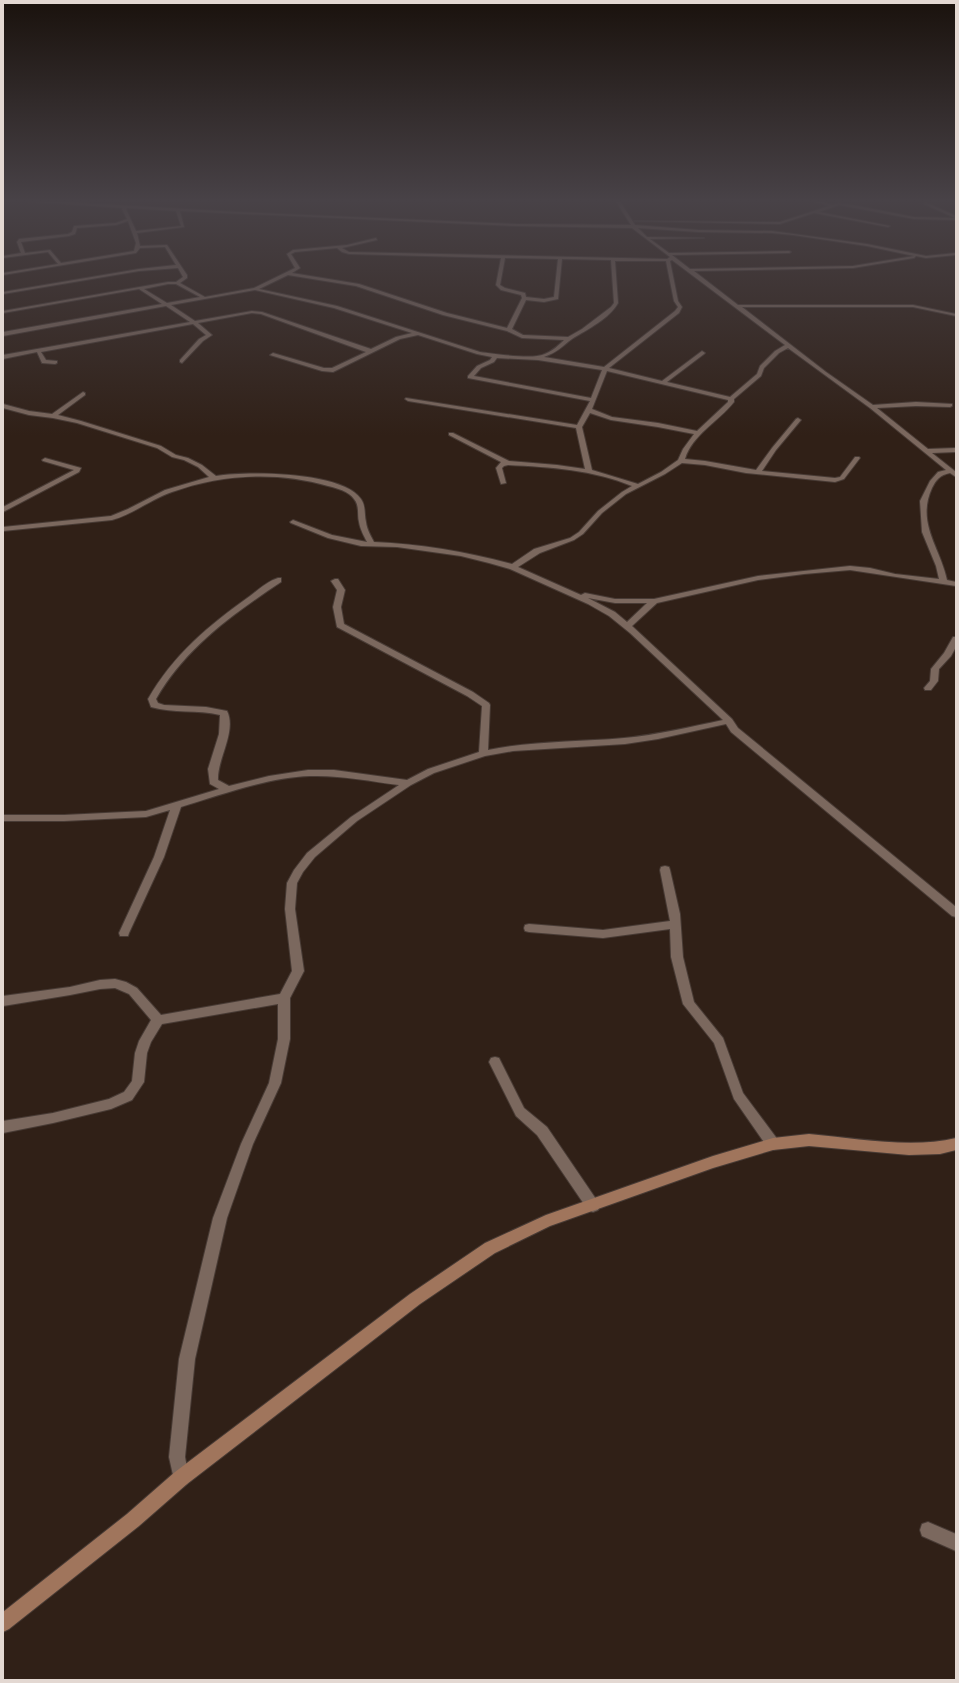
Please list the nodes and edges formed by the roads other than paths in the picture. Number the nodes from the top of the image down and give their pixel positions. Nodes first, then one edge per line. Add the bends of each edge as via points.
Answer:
1 (89, 279) edge
2 (183, 279) edge
3 (276, 279) edge
4 (319, 279) edge
5 (499, 279) edge
6 (558, 279) edge
7 (614, 279) edge
8 (672, 279) edge
9 (700, 279) edge
10 (177, 283) junction
11 (140, 288) junction
12 (254, 289) junction
13 (3, 293) edge
14 (204, 298) junction
15 (524, 298) junction
16 (166, 304) junction
17 (737, 306) junction
18 (3, 312) edge
19 (956, 315) edge
20 (194, 322) junction
21 (509, 330) junction
22 (3, 334) edge
23 (418, 334) junction
24 (569, 339) junction
25 (789, 346) junction
26 (38, 350) junction
27 (370, 352) junction
28 (702, 353) dead end
29 (273, 355) dead end
30 (495, 356) junction
31 (3, 357) edge
32 (538, 358) junction
33 (182, 361) dead end
34 (54, 362) dead end
35 (605, 368) junction
36 (663, 383) junction
37 (83, 394) dead end
38 (408, 399) dead end
39 (731, 399) junction
40 (593, 400) junction
41 (950, 405) dead end
42 (3, 406) edge
43 (872, 407) junction
44 (589, 410) junction
45 (53, 416) junction
46 (798, 420) dead end
47 (579, 427) junction
48 (697, 433) junction
49 (451, 434) dead end
50 (956, 450) edge
51 (927, 451) junction
52 (857, 458) dead end
53 (45, 460) dead end
54 (681, 460) junction
55 (508, 463) junction
56 (590, 471) junction
57 (758, 472) junction
58 (953, 473) edge
59 (214, 478) junction
60 (503, 483) dead end
61 (638, 486) junction
62 (3, 510) edge
63 (293, 522) dead end
64 (3, 529) edge
65 (372, 545) junction
66 (513, 567) junction
67 (278, 580) dead end
68 (335, 581) dead end
69 (943, 581) junction
70 (956, 584) edge
71 (568, 592) junction
72 (654, 601) junction
73 (627, 627) junction
74 (956, 639) edge
75 (928, 688) dead end
76 (729, 721) junction
77 (483, 754) junction
78 (408, 783) junction
79 (228, 788) junction
80 (177, 805) junction
81 (3, 818) edge
82 (665, 870) dead end
83 (956, 913) edge
84 (675, 924) junction
85 (529, 928) dead end
86 (124, 933) dead end
87 (284, 998) junction
88 (3, 1001) edge
89 (158, 1020) junction
90 (495, 1062) dead end
91 (3, 1127) edge
92 (772, 1144) junction
93 (956, 1144) edge
94 (593, 1206) junction
95 (181, 1478) junction
96 (928, 1530) dead end
97 (956, 1543) edge
98 (3, 1623) edge

1 - 13 street
2 - 10 street
3 - 12 street
4 - 21 street via 357,285 445,314
5 - 15 street via 498,285 503,289 523,294
6 - 15 street via 556,298 540,301
7 - 24 street via 616,303 613,308
8 - 35 street via 676,301 680,307 677,312
9 - 17 street
10 - 11 street
10 - 14 street
11 - 16 street
11 - 18 street
12 - 14 street
12 - 23 street via 334,307
14 - 16 street
15 - 21 street
16 - 20 street
16 - 22 street
17 - 19 street via 899,306 925,308
17 - 25 street
20 - 26 street
20 - 27 street via 257,312
20 - 33 street via 209,335
21 - 24 street via 529,338
23 - 27 street via 398,338
23 - 30 street
24 - 32 street via 555,351
25 - 39 street via 777,352 762,367 759,375
25 - 43 street
26 - 31 street
26 - 34 street via 44,362
27 - 29 street via 337,369 329,370
28 - 36 street
30 - 32 street
30 - 40 street via 470,377
32 - 35 street
35 - 36 street
35 - 40 street
36 - 39 street
37 - 45 street
38 - 47 street
39 - 48 street via 732,402
40 - 44 street
41 - 43 street
42 - 45 street
43 - 51 street
44 - 47 street
44 - 48 street via 597,415 623,421
45 - 59 street via 159,448 200,466
46 - 57 street
47 - 56 street
48 - 54 street via 682,453
49 - 55 street
50 - 51 street
51 - 58 street
52 - 57 street via 839,479
53 - 62 street via 78,468 77,471
54 - 57 street
54 - 61 street
55 - 56 street
55 - 60 street via 502,464 499,468
56 - 61 street via 619,477
58 - 69 street via 940,473 932,482 924,501 925,532 940,566
59 - 64 street via 184,485 158,495 126,514 112,518
59 - 65 street via 241,474 269,474 302,478 345,490 357,498 362,508 363,524
61 - 66 street via 610,504 572,539 537,551
63 - 65 street via 330,537
65 - 66 street via 397,545 461,554
66 - 71 street
67 - 79 street via 200,639 168,673 152,699 154,705 162,708 204,709 224,713 226,720 222,743 213,767 213,782
68 - 77 street via 341,590 337,607 340,625 486,705
69 - 70 street
69 - 72 street via 859,569 842,569 766,577
71 - 72 street via 615,601
71 - 73 street via 596,604
72 - 73 street
73 - 76 street
74 - 75 street via 948,654 935,668 934,681
76 - 77 street via 625,741 513,748
76 - 83 street via 734,730
77 - 78 street via 431,771
78 - 79 street via 308,772
78 - 87 street via 354,819 311,855 299,870 292,883 290,909 298,970
79 - 80 street
80 - 81 street via 146,814
80 - 86 street via 159,857
82 - 84 street
84 - 85 street via 603,934
84 - 92 street via 678,957 689,1004 719,1042 738,1095
87 - 89 street
87 - 95 street via 284,1040 275,1083 247,1144 220,1218 187,1359 177,1457
88 - 89 street via 102,984 118,984 130,988
89 - 91 street via 145,1041 138,1082 128,1096 111,1104
90 - 94 street via 520,1112 542,1131
92 - 93 street via 809,1140 909,1149 940,1148
92 - 94 street via 713,1162
94 - 95 street via 546,1221 490,1248 415,1299
95 - 98 street via 133,1520
96 - 97 street

